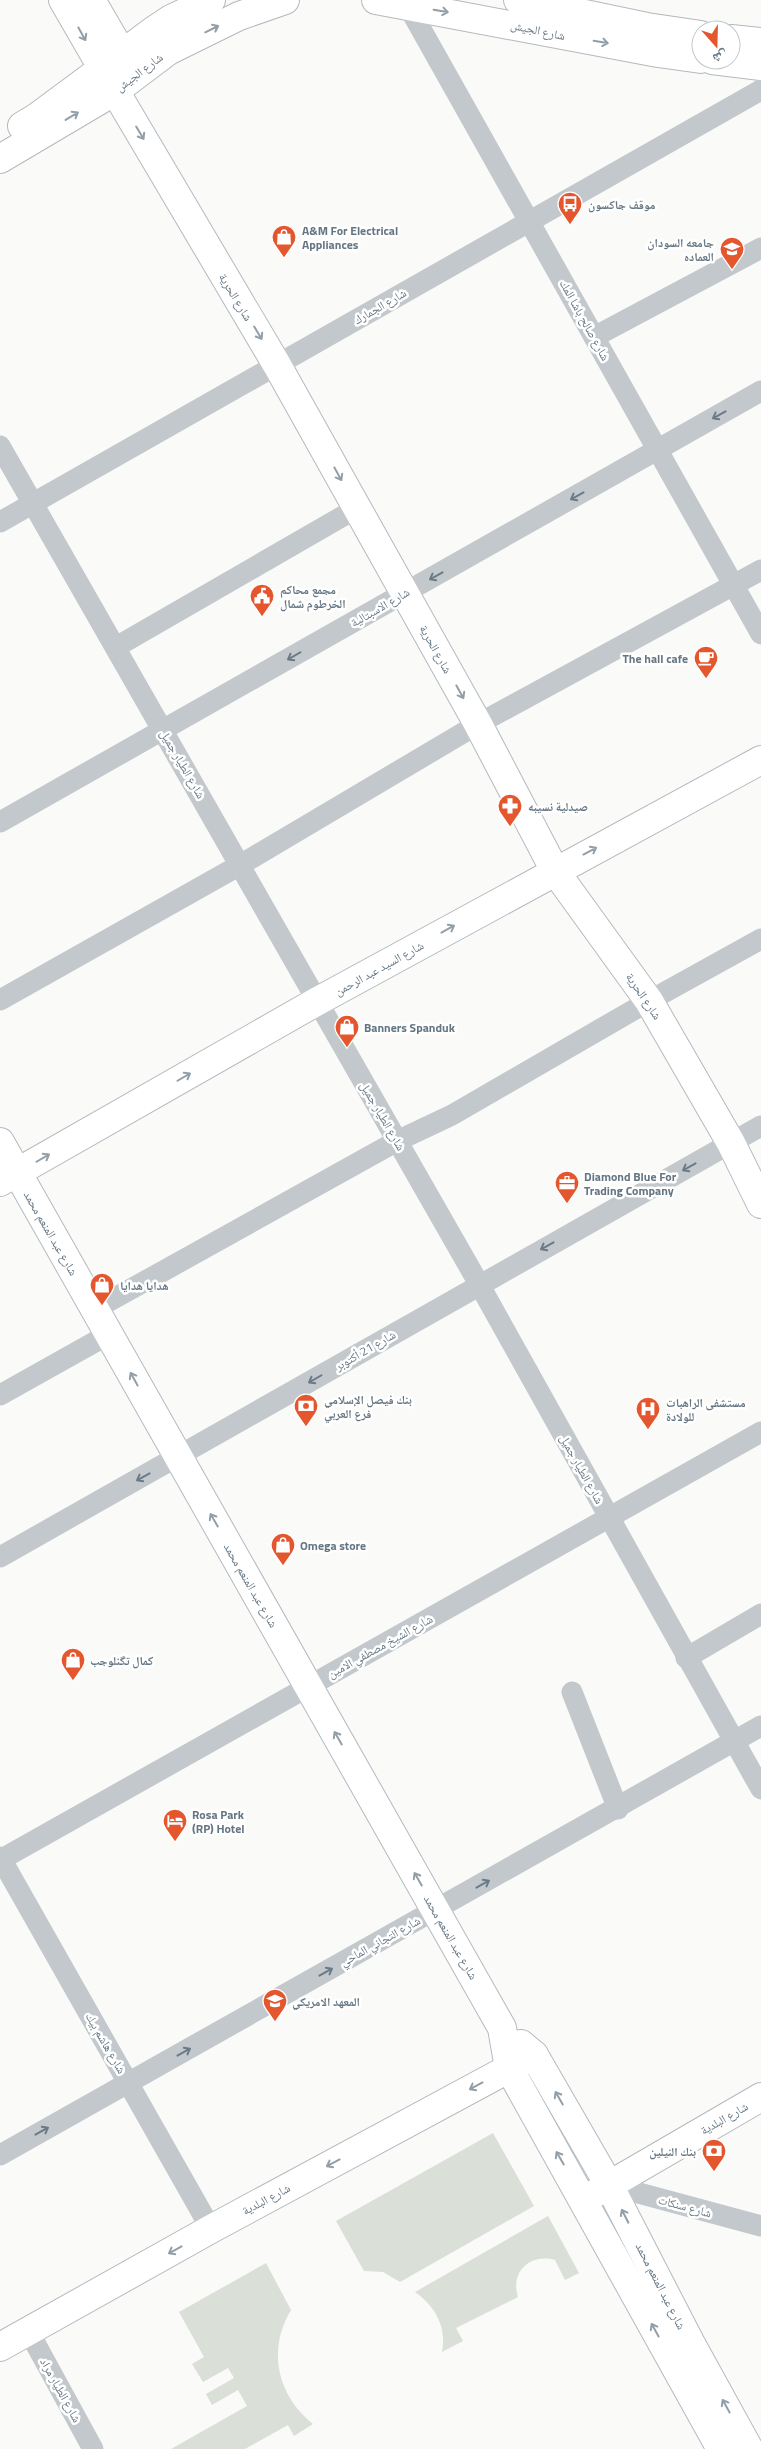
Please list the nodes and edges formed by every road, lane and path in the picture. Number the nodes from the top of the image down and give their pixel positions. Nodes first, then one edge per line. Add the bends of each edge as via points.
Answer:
1 (64, 0) edge
2 (91, 0) edge
3 (211, 0) edge
4 (285, 0) edge
5 (376, 0) edge
6 (518, 0) edge
7 (408, 6) junction
8 (691, 34) edge
9 (741, 40) edge
10 (761, 42) edge
11 (691, 57) edge
12 (741, 64) edge
13 (761, 66) edge
14 (119, 72) junction
15 (761, 90) edge
16 (0, 140) edge
17 (0, 159) edge
18 (529, 222) junction
19 (761, 248) edge
20 (594, 337) junction
21 (276, 365) junction
22 (761, 392) edge
23 (0, 446) edge
24 (658, 450) junction
25 (32, 504) junction
26 (357, 508) junction
27 (0, 522) edge
28 (761, 570) edge
29 (734, 585) junction
30 (405, 593) junction
31 (761, 634) edge
32 (116, 647) junction
33 (478, 724) junction
34 (163, 730) junction
35 (761, 760) edge
36 (0, 822) edge
37 (240, 865) junction
38 (554, 870) junction
39 (761, 939) edge
40 (0, 1000) edge
41 (649, 1001) junction
42 (316, 1002) junction
43 (761, 1126) edge
44 (397, 1141) junction
45 (0, 1142) edge
46 (731, 1143) junction
47 (9, 1177) edge
48 (761, 1204) edge
49 (480, 1284) junction
50 (95, 1309) junction
51 (109, 1334) junction
52 (0, 1394) edge
53 (761, 1432) edge
54 (179, 1457) junction
55 (609, 1518) junction
56 (0, 1557) edge
57 (761, 1614) edge
58 (686, 1658) junction
59 (308, 1686) junction
60 (572, 1692) dead end
61 (761, 1726) edge
62 (733, 1742) junction
63 (761, 1789) edge
64 (618, 1809) junction
65 (0, 1859) edge
66 (435, 1910) junction
67 (502, 2028) junction
68 (534, 2055) junction
69 (509, 2068) junction
70 (129, 2083) junction
71 (761, 2097) edge
72 (0, 2155) edge
73 (609, 2186) junction
74 (584, 2200) junction
75 (761, 2226) edge
76 (211, 2229) junction
77 (29, 2332) junction
78 (0, 2347) edge
79 (679, 2348) junction
80 (93, 2449) edge
81 (721, 2449) edge
82 (749, 2449) edge

1 -> 14 main road
2 - 14 main road
3 - 14 main road, شارع الجيش via 171,19
14 -> 4 main road, شارع الجيش via 239,16
5 - 7 main road, شارع الجيش
6 - 8 main road, شارع الجيش
7 -> 11 main road, شارع الجيش
7 - 18 street, شارع صالح باشا المك
9 - 10 main road
12 - 13 main road
14 - 16 main road, شارع الجيش
17 -> 14 main road, شارع الجيش
14 -> 21 main road, شارع الحرية
15 - 18 street, شارع الجمارك
18 - 20 street, شارع صالح باشا المك
18 - 21 street, شارع الجمارك
19 - 20 street
20 - 24 street, شارع صالح باشا المك
21 - 25 street, شارع الجمارك
21 -> 26 main road, شارع الحرية
22 -> 24 street, شارع الاسبتالية
23 - 25 street, شارع الطيار جميل
24 - 29 street, شارع صالح باشا المك
24 -> 30 street, شارع الاسبتالية
25 - 27 street, شارع الجمارك
25 - 32 street, شارع الطيار جميل
26 - 30 main road, شارع الحرية
26 - 32 street
28 - 29 street
29 - 31 street, شارع صالح باشا المك
29 - 33 street
30 -> 33 main road, شارع الحرية
30 -> 34 street, شارع الاسبتالية
32 - 34 street, شارع الطيار جميل
33 - 37 street
33 - 38 main road, شارع الحرية
34 - 36 street, شارع الاسبتالية
34 - 37 street, شارع الطيار جميل
38 -> 35 main road, شارع السيد عبد الرحمن
37 - 40 street
37 - 42 street, شارع الطيار جميل
38 - 41 main road, شارع الحرية
42 -> 38 main road, شارع السيد عبد الرحمن
39 - 41 street
41 - 44 street via 452,1115
41 - 46 main road, شارع الحرية
42 - 44 street, شارع الطيار جميل
47 -> 42 main road, شارع السيد عبد الرحمن
43 - 46 street, شارع 21 أكتوبر
44 - 49 street, شارع الطيار جميل
44 - 50 street
45 - 47 main road, شارع عبد المنعم محمد
46 - 48 main road, شارع الحرية
46 -> 49 street, شارع 21 أكتوبر
47 - 50 main road, شارع عبد المنعم محمد
49 -> 54 street, شارع 21 أكتوبر
49 - 55 street, شارع الطيار جميل
50 - 51 main road, شارع عبد المنعم محمد
51 - 52 street
54 -> 51 main road, شارع عبد المنعم محمد
53 - 55 street, شارع الشيخ مصطفي الامين
54 -> 56 street, شارع 21 أكتوبر
59 -> 54 main road, شارع عبد المنعم محمد
55 - 58 street, شارع الطيار جميل
55 - 59 street, شارع الشيخ مصطفي الامين
57 - 58 street
58 - 62 street, شارع الطيار جميل
59 - 65 street, شارع الشيخ مصطفي الامين
66 -> 59 main road, شارع عبد المنعم محمد
60 - 64 street
61 - 62 street, شارع التجاني الماحي
62 - 63 street, شارع الطيار جميل
62 - 64 street, شارع التجاني الماحي
66 -> 64 street, شارع التجاني الماحي
65 - 70 street, شارع هاشم بيك
66 - 67 main road, شارع عبد المنعم محمد
70 -> 66 street, شارع التجاني الماحي
67 - 68 main road, شارع عبد المنعم محمد
67 - 69 main road, شارع عبد المنعم محمد
68 - 69 main road, شارع البلدية
73 -> 68 main road, شارع عبد المنعم محمد
74 -> 69 main road, شارع عبد المنعم محمد
69 -> 76 main road, شارع البلدية
72 -> 70 street, شارع التجاني الماحي
70 - 76 street, شارع هاشم بيك
71 - 73 main road, شارع البلدية
73 - 74 main road, شارع البلدية
73 - 75 street, شارع سنكات
79 -> 73 main road, شارع عبد المنعم محمد
79 -> 74 main road, شارع عبد المنعم محمد
76 -> 77 main road, شارع البلدية
77 - 78 main road, شارع البلدية
77 - 80 street, شارع الطيار مراد
79 - 81 main road, شارع عبد المنعم محمد
82 -> 79 main road, شارع عبد المنعم محمد

